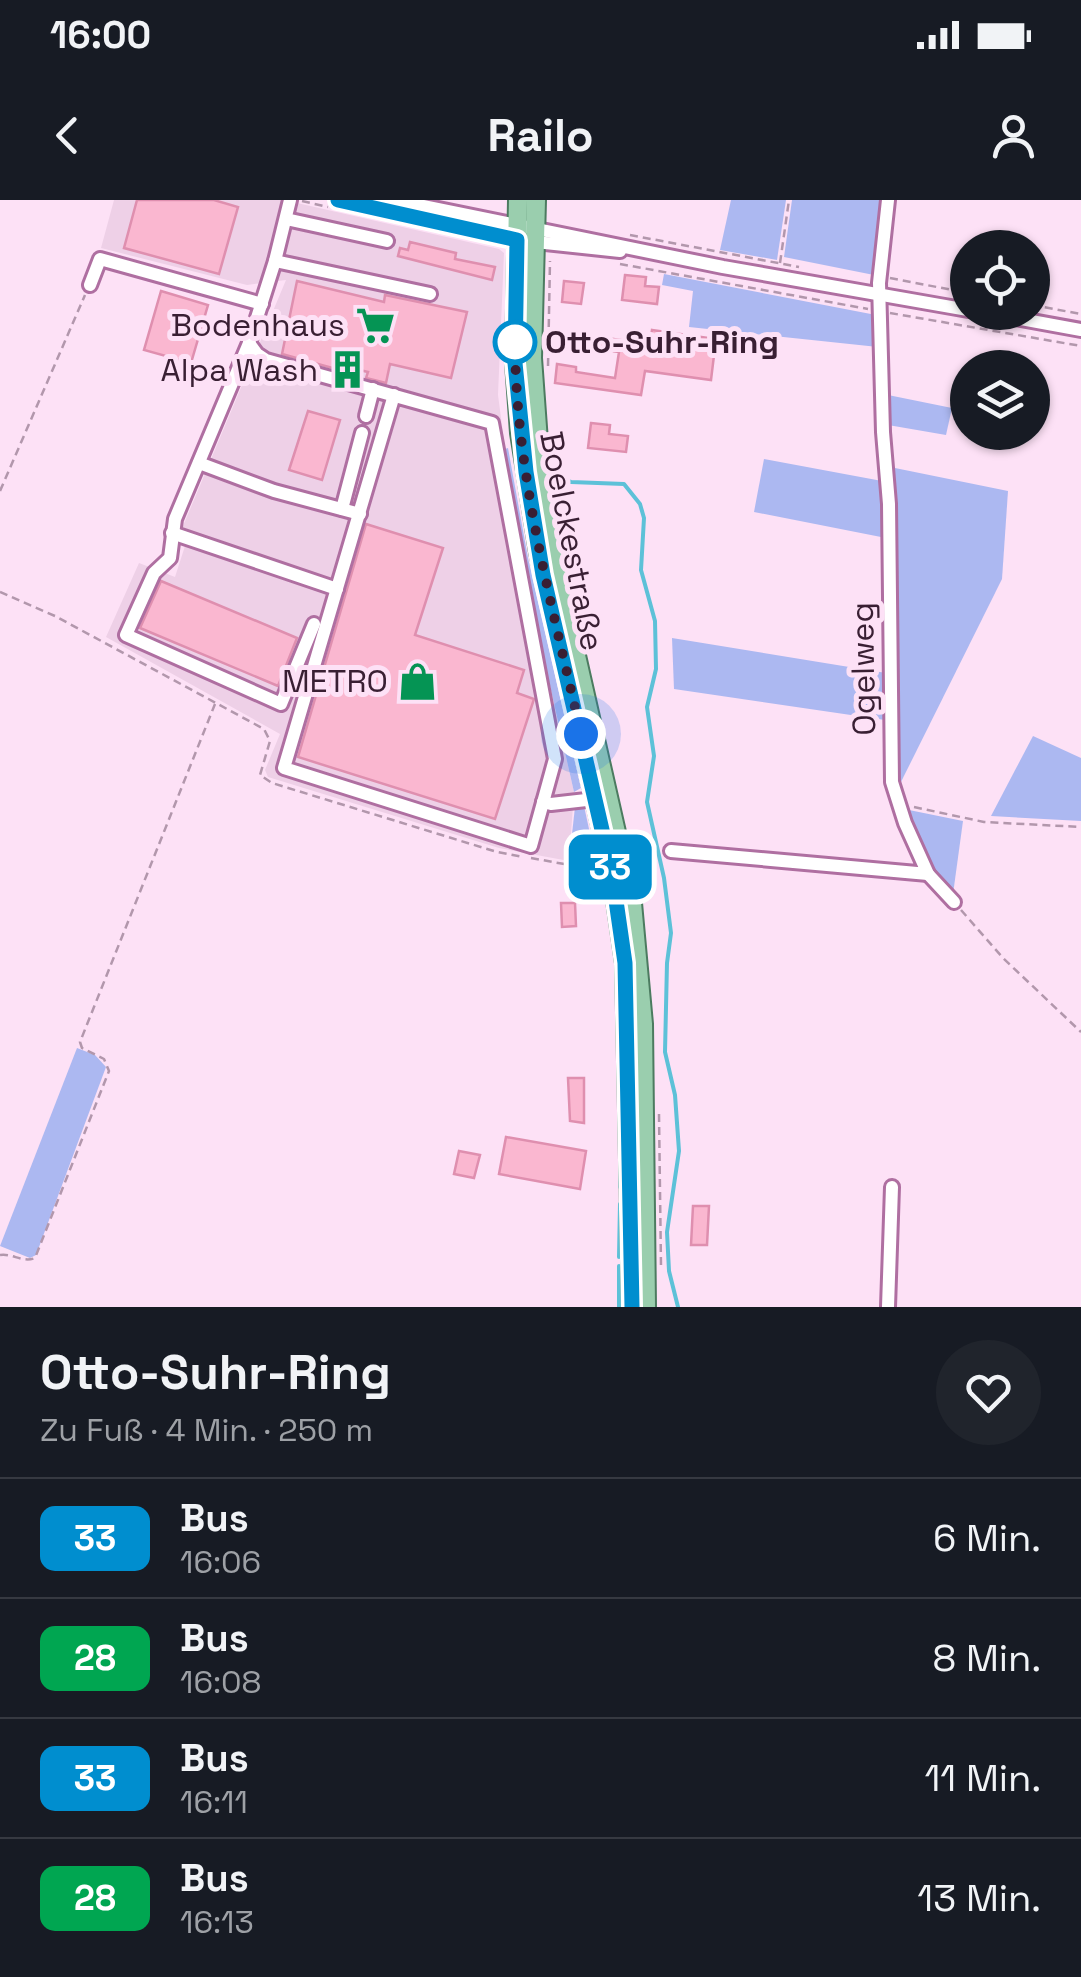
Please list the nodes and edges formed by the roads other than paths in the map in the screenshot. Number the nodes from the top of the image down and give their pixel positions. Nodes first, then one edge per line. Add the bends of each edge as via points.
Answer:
1 (290, 200) edge
2 (394, 200) edge
3 (518, 200) edge
4 (536, 200) edge
5 (888, 200) edge
6 (337, 204) edge
7 (370, 204) edge
8 (286, 220) junction
9 (526, 233) junction
10 (388, 241) dead end
11 (276, 262) junction
12 (90, 284) road end
13 (430, 294) dead end
14 (879, 294) junction
15 (262, 304) junction
16 (950, 307) edge
17 (1050, 324) edge
18 (1081, 330) edge
19 (249, 342) junction
20 (373, 390) junction
21 (394, 395) junction
22 (366, 416) dead end
23 (362, 433) dead end
24 (199, 464) junction
25 (342, 509) junction
26 (360, 514) junction
27 (172, 533) junction
28 (338, 589) junction
29 (314, 624) dead end
30 (595, 799) junction
31 (544, 802) junction
32 (671, 850) dead end
33 (928, 874) junction
34 (954, 902) road end
35 (892, 1187) dead end
36 (632, 1307) edge
37 (646, 1307) edge
38 (888, 1307) edge

1 - 8 street
2 - 9 street
3 - 9 main road, Boelckestraße
4 - 9 main road, Boelckestraße
5 - 14 street, Ogelweg
6 - 7 street
7 - 9 street
8 - 10 street
8 - 11 street
9 - 14 street via 779,270
9 - 30 main road, Boelckestraße via 515,363 520,433 543,575
9 - 37 main road, Boelckestraße via 532,389 553,554 632,903
11 - 13 street
11 - 15 street
12 - 15 street via 100,259
14 - 16 street
14 - 33 street, Ogelweg via 892,782
15 - 19 street
17 - 18 street
19 - 20 street via 266,360
19 - 24 street
20 - 21 street
20 - 22 street
21 - 26 street
21 - 31 street via 492,423 555,760
23 - 25 street
24 - 25 street
24 - 27 street
25 - 26 street
26 - 28 street
27 - 28 street
27 - 29 street via 170,558 154,573 126,634 281,704
28 - 31 street via 284,768 531,846
30 - 31 street
30 - 36 main road, Boelckestraße via 625,963
32 - 33 street
33 - 34 street, Ogelweg
35 - 38 street

